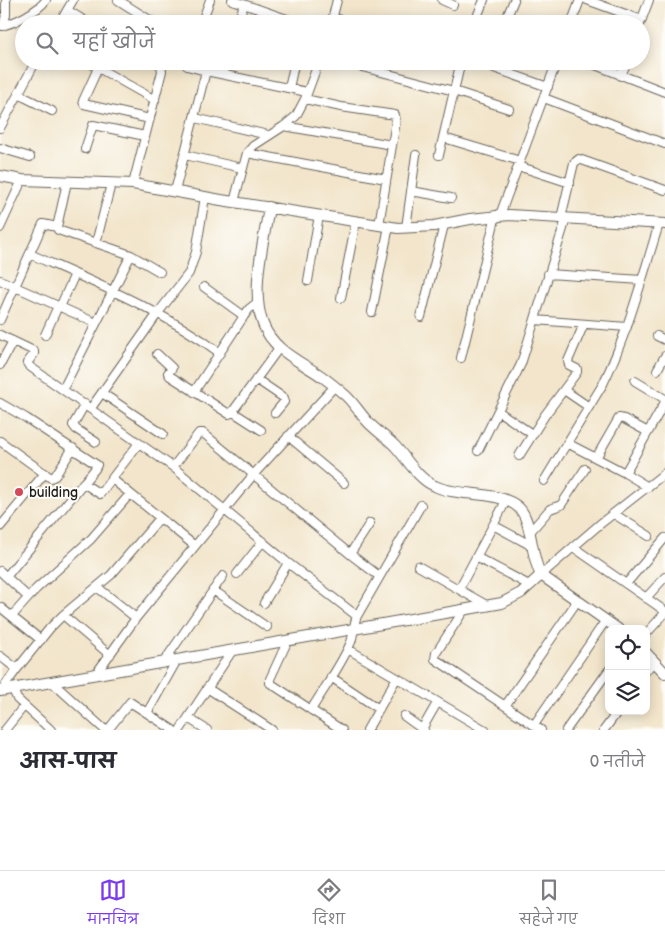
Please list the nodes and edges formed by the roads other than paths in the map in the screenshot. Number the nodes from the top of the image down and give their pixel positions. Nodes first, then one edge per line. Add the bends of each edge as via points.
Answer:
1 (6, 0) edge
2 (46, 0) edge
3 (73, 0) edge
4 (118, 0) edge
5 (200, 0) edge
6 (232, 0) edge
7 (263, 0) edge
8 (337, 0) edge
9 (442, 0) edge
10 (484, 0) edge
11 (514, 0) edge
12 (580, 0) edge
13 (587, 0) edge
14 (649, 0) edge
15 (209, 2) edge
16 (244, 4) junction
17 (453, 5) dead end
18 (67, 10) junction
19 (260, 10) junction
20 (27, 15) edge
21 (64, 15) edge
22 (75, 15) edge
23 (140, 15) edge
24 (204, 15) edge
25 (241, 15) edge
26 (275, 15) edge
27 (333, 15) edge
28 (478, 15) edge
29 (508, 15) edge
30 (575, 15) edge
31 (624, 15) edge
32 (644, 15) edge
33 (15, 22) edge
34 (2, 26) edge
35 (31, 70) edge
36 (97, 70) edge
37 (102, 70) edge
38 (162, 70) edge
39 (202, 70) edge
40 (224, 70) edge
41 (293, 70) edge
42 (316, 70) edge
43 (374, 70) edge
44 (459, 70) edge
45 (500, 70) edge
46 (554, 70) edge
47 (607, 70) edge
48 (623, 70) edge
49 (206, 71) junction
50 (223, 74) junction
51 (621, 76) junction
52 (548, 87) junction
53 (289, 88) junction
54 (454, 91) junction
55 (665, 92) edge
56 (18, 94) junction
57 (306, 96) junction
58 (544, 98) junction
59 (155, 100) junction
60 (510, 109) dead end
61 (52, 111) dead end
62 (194, 118) junction
63 (150, 120) junction
64 (284, 126) junction
65 (0, 128) edge
66 (268, 135) junction
67 (145, 136) junction
68 (444, 138) junction
69 (665, 144) edge
70 (392, 145) junction
71 (0, 148) edge
72 (85, 149) dead end
73 (247, 153) junction
74 (184, 155) junction
75 (416, 155) dead end
76 (439, 156) dead end
77 (30, 157) dead end
78 (519, 164) junction
79 (242, 168) junction
80 (0, 176) edge
81 (386, 179) junction
82 (22, 180) junction
83 (66, 182) junction
84 (570, 182) junction
85 (111, 184) junction
86 (133, 184) junction
87 (665, 190) edge
88 (175, 191) junction
89 (410, 191) junction
90 (205, 197) junction
91 (451, 198) dead end
92 (234, 202) junction
93 (269, 207) junction
94 (320, 215) junction
95 (498, 215) junction
96 (563, 218) junction
97 (356, 220) junction
98 (662, 224) edge
99 (444, 225) junction
100 (384, 226) junction
101 (57, 227) junction
102 (0, 228) edge
103 (406, 228) junction
104 (96, 243) junction
105 (30, 254) junction
106 (131, 255) junction
107 (160, 272) dead end
108 (75, 274) junction
109 (548, 274) junction
110 (0, 280) edge
111 (642, 280) junction
112 (308, 281) dead end
113 (15, 286) junction
114 (204, 287) dead end
115 (112, 291) junction
116 (341, 298) dead end
117 (258, 302) junction
118 (59, 306) junction
119 (158, 312) junction
120 (372, 312) dead end
121 (244, 316) junction
122 (421, 316) dead end
123 (0, 320) edge
124 (535, 320) junction
125 (96, 323) junction
126 (584, 324) junction
127 (627, 326) junction
128 (0, 335) edge
129 (44, 335) dead end
130 (657, 336) dead end
131 (665, 340) edge
132 (13, 341) junction
133 (279, 348) junction
134 (220, 353) junction
135 (157, 354) dead end
136 (665, 356) edge
137 (461, 358) dead end
138 (0, 365) edge
139 (657, 370) dead end
140 (256, 379) junction
141 (635, 381) dead end
142 (335, 386) junction
143 (63, 389) junction
144 (564, 390) junction
145 (194, 392) junction
146 (102, 393) junction
147 (665, 400) edge
148 (0, 403) edge
149 (88, 407) junction
150 (589, 407) junction
151 (233, 412) junction
152 (498, 412) junction
153 (274, 413) dead end
154 (261, 430) dead end
155 (648, 432) junction
156 (163, 434) dead end
157 (532, 434) junction
158 (288, 436) junction
159 (0, 441) edge
160 (96, 442) dead end
161 (567, 442) junction
162 (139, 443) junction
163 (73, 448) junction
164 (478, 451) dead end
165 (519, 456) dead end
166 (596, 458) junction
167 (173, 467) junction
168 (585, 469) dead end
169 (44, 473) junction
170 (625, 473) junction
171 (254, 474) junction
172 (664, 476) edge
173 (112, 479) junction
174 (544, 481) dead end
175 (83, 483) junction
176 (344, 483) dead end
177 (648, 487) junction
178 (130, 494) junction
179 (506, 501) junction
180 (421, 505) dead end
181 (225, 510) junction
182 (614, 514) junction
183 (160, 518) junction
184 (370, 522) dead end
185 (493, 525) junction
186 (0, 527) edge
187 (529, 533) junction
188 (648, 536) dead end
189 (665, 538) edge
190 (263, 541) junction
191 (195, 546) junction
192 (532, 546) junction
193 (573, 547) junction
194 (350, 554) junction
195 (476, 557) junction
196 (288, 563) junction
197 (418, 566) dead end
198 (3, 574) edge
199 (237, 574) dead end
200 (541, 575) junction
201 (223, 576) dead end
202 (379, 576) junction
203 (665, 577) edge
204 (626, 584) junction
205 (529, 585) junction
206 (97, 587) junction
207 (459, 589) junction
208 (213, 590) junction
209 (28, 597) junction
210 (646, 598) junction
211 (578, 600) junction
212 (264, 603) dead end
213 (488, 606) junction
214 (0, 607) edge
215 (464, 610) junction
216 (665, 612) edge
217 (63, 615) junction
218 (12, 616) junction
219 (357, 616) junction
220 (136, 618) junction
221 (606, 620) junction
222 (613, 625) edge
223 (267, 627) dead end
224 (354, 629) junction
225 (650, 629) edge
226 (41, 640) junction
227 (288, 640) junction
228 (348, 649) junction
229 (232, 650) junction
230 (110, 655) junction
231 (0, 656) edge
232 (650, 657) edge
233 (177, 660) junction
234 (163, 663) junction
235 (17, 669) junction
236 (665, 673) edge
237 (94, 675) junction
238 (605, 676) edge
239 (331, 677) junction
240 (396, 679) junction
241 (54, 683) junction
242 (207, 688) junction
243 (6, 690) edge
244 (437, 703) junction
245 (24, 706) junction
246 (505, 706) junction
247 (379, 709) junction
248 (311, 710) junction
249 (147, 713) junction
250 (615, 715) edge
251 (404, 716) dead end
252 (188, 718) junction
253 (534, 725) junction
254 (423, 729) edge
255 (5, 730) edge
256 (51, 730) edge
257 (106, 730) edge
258 (173, 730) edge
259 (180, 730) edge
260 (207, 730) edge
261 (272, 730) edge
262 (342, 730) edge
263 (367, 730) edge
264 (485, 730) edge
265 (541, 730) edge
266 (566, 730) edge
267 (604, 730) edge

1 - 34 street
2 - 20 street
3 - 18 street
4 - 23 street
5 - 15 street
6 - 16 street
7 - 19 street
8 - 27 street
9 - 17 street
10 - 28 street
11 - 29 street
12 - 30 street
13 - 31 street
14 - 32 street
15 - 24 street
16 - 19 street
16 - 25 street
18 - 21 street
18 - 22 street
19 - 26 street
33 - 34 street
35 - 56 street
36 - 63 street via 84,104
37 - 59 street
38 - 59 street
39 - 49 street
40 - 50 street
41 - 53 street
42 - 57 street
43 - 54 street
44 - 54 street
45 - 52 street
46 - 52 street
47 - 51 street
48 - 51 street
49 - 50 street
49 - 62 street
50 - 53 street
51 - 55 street
52 - 58 street
53 - 57 street
54 - 60 street
54 - 68 street
56 - 61 street
56 - 65 street
57 - 64 street via 296,116
57 - 70 street via 341,107 395,115
58 - 69 street
58 - 78 street
59 - 63 street
62 - 66 street
62 - 74 street
63 - 67 street
64 - 66 street
64 - 70 street
66 - 73 street
67 - 72 street via 93,125
67 - 86 street
68 - 76 street
68 - 78 street
70 - 81 street
71 - 77 street
73 - 79 street
73 - 81 street
74 - 79 street
74 - 88 street
75 - 89 street
78 - 84 street
78 - 95 street
79 - 92 street
80 - 82 street
81 - 100 street
82 - 83 street
82 - 102 street
83 - 85 street
83 - 101 street
84 - 87 street via 578,159
84 - 96 street
85 - 86 street
85 - 104 street
86 - 88 street
88 - 90 street
89 - 91 street
89 - 103 street
90 - 92 street
90 - 119 street via 193,265
92 - 93 street
93 - 94 street
93 - 117 street
94 - 97 street
94 - 112 street
95 - 96 street
95 - 99 street
95 - 137 street
96 - 98 street
96 - 109 street
97 - 100 street
97 - 116 street
98 - 111 street
99 - 103 street
99 - 122 street
100 - 103 street
100 - 120 street
101 - 104 street via 59,231
101 - 105 street via 43,224
104 - 106 street
105 - 108 street
105 - 113 street
106 - 107 street
106 - 115 street
108 - 115 street
108 - 118 street
109 - 111 street
109 - 124 street
110 - 113 street
111 - 127 street
113 - 118 street
113 - 123 street
114 - 121 street
115 - 119 street
115 - 125 street
117 - 121 street
117 - 133 street via 265,329
118 - 125 street
118 - 129 street
119 - 134 street
119 - 146 street
121 - 134 street
124 - 126 street
124 - 152 street via 522,364
125 - 143 street
126 - 127 street
126 - 144 street via 568,361 577,372
127 - 150 street via 611,368
128 - 132 street
130 - 131 street
132 - 138 street
132 - 143 street via 34,351 28,364
133 - 140 street
133 - 142 street
134 - 145 street
135 - 145 street via 172,368 168,374
136 - 139 street
140 - 151 street
140 - 153 street via 284,398
141 - 147 street
142 - 158 street
142 - 179 street via 432,486
143 - 149 street
144 - 150 street
144 - 157 street
145 - 151 street via 226,414
146 - 149 street
146 - 156 street
147 - 155 street
148 - 163 street
149 - 160 street via 73,424
149 - 162 street
150 - 161 street
151 - 154 street
152 - 157 street
152 - 164 street
155 - 166 street via 619,418
155 - 170 street
157 - 165 street
158 - 171 street
158 - 176 street
159 - 169 street
161 - 166 street
161 - 174 street
162 - 167 street
162 - 173 street
163 - 169 street via 54,477
163 - 175 street via 97,465
166 - 170 street
167 - 171 street via 201,432
167 - 181 street
168 - 187 street via 561,505 550,509
169 - 186 street
170 - 177 street
171 - 181 street
171 - 194 street
172 - 177 street
173 - 175 street via 98,494
173 - 178 street
175 - 198 street
177 - 182 street
178 - 183 street
178 - 209 street via 91,539
179 - 185 street
179 - 187 street via 518,506
180 - 202 street
181 - 190 street
181 - 191 street
182 - 188 street
182 - 193 street
183 - 191 street
183 - 206 street
184 - 194 street
185 - 192 street
185 - 195 street
187 - 192 street
189 - 204 street
190 - 196 street
190 - 199 street
191 - 220 street
192 - 200 street
193 - 200 street
193 - 204 street
194 - 202 street
195 - 205 street
195 - 207 street
196 - 212 street
196 - 219 street
197 - 207 street
198 - 209 street
200 - 205 street
200 - 211 street
201 - 208 street
202 - 219 street
203 - 210 street
204 - 210 street
205 - 213 street via 512,599
206 - 217 street
206 - 220 street
207 - 213 street
208 - 223 street
208 - 234 street
209 - 218 street
210 - 216 street
211 - 221 street
211 - 246 street
213 - 215 street
214 - 218 street
215 - 224 street
215 - 246 street via 435,659
216 - 225 street
217 - 226 street
217 - 230 street
218 - 226 street
219 - 224 street
220 - 230 street
221 - 222 street
221 - 253 street
224 - 227 street
224 - 228 street
226 - 235 street
227 - 229 street
227 - 248 street via 270,683
228 - 239 street
228 - 240 street
229 - 233 street
229 - 242 street
230 - 237 street
231 - 235 street
232 - 236 street
233 - 234 street
233 - 249 street
234 - 237 street
235 - 243 street via 6,684
237 - 241 street
238 - 266 street
239 - 247 street
239 - 248 street
240 - 244 street
240 - 247 street
241 - 243 street
241 - 257 street
242 - 252 street
242 - 261 street
243 - 245 street
244 - 254 street
244 - 264 street
245 - 255 street
245 - 256 street
246 - 253 street
247 - 263 street
248 - 262 street
249 - 257 street via 128,702
249 - 258 street
250 - 267 street
251 - 254 street
252 - 259 street
252 - 260 street
253 - 265 street

